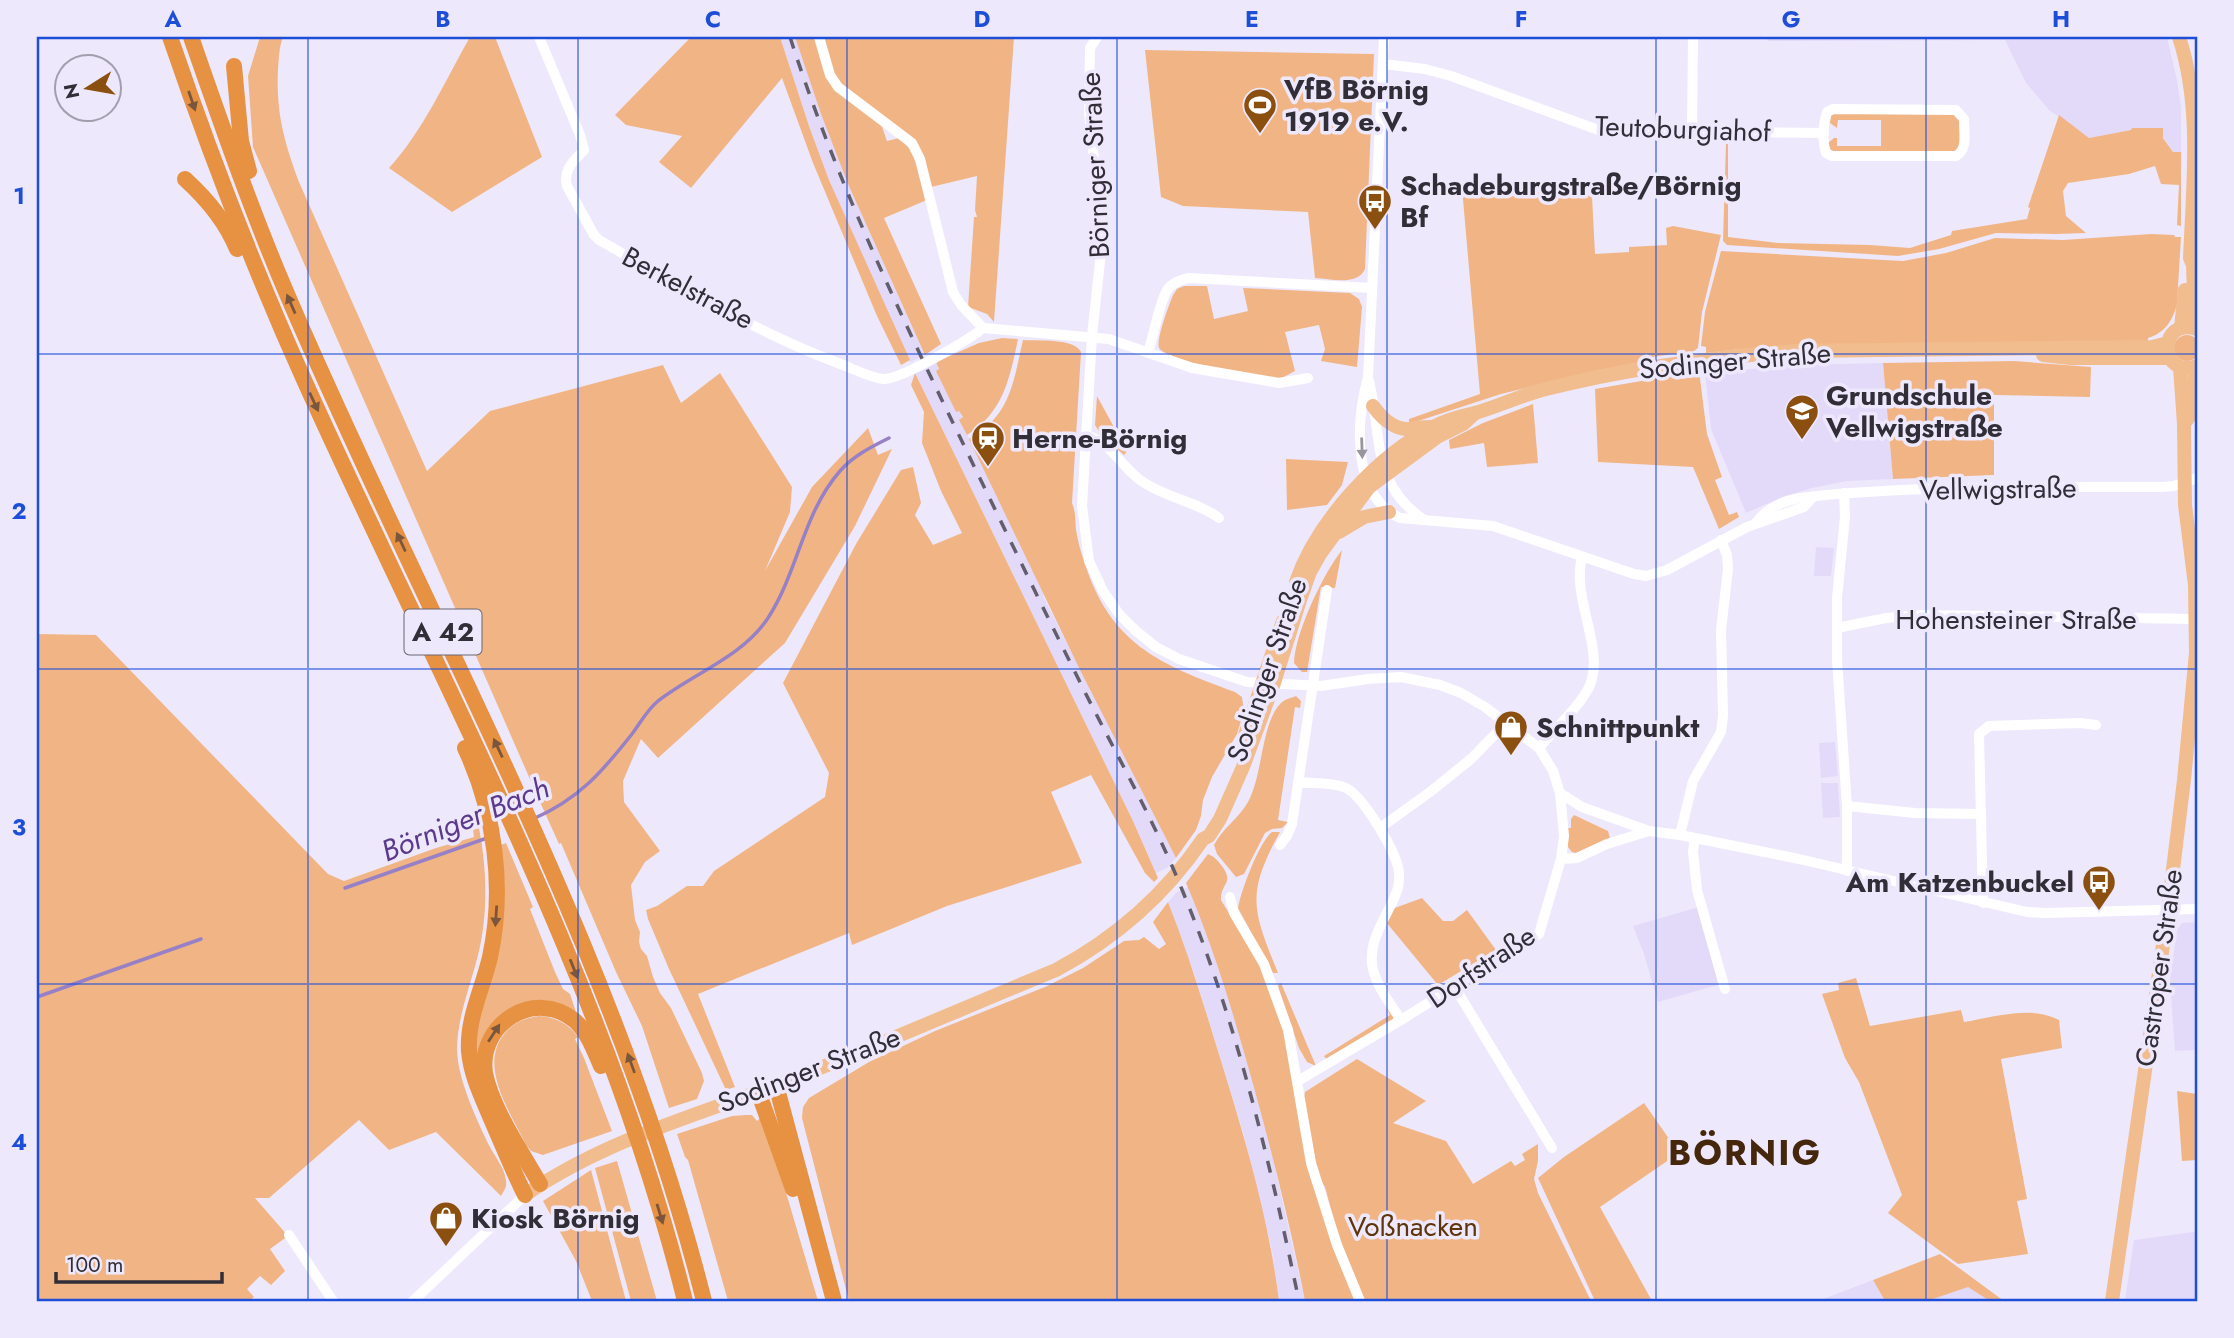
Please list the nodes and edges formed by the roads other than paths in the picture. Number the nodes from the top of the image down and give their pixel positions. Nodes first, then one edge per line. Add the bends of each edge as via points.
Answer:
1 (170, 37) edge
2 (191, 37) edge
3 (539, 37) edge
4 (819, 37) edge
5 (1097, 37) edge
6 (1384, 37) edge
7 (1693, 37) edge
8 (2179, 37) edge
9 (1383, 64) junction
10 (234, 66) dead end
11 (1692, 131) junction
12 (1824, 133) junction
13 (185, 179) dead end
14 (265, 241) junction
15 (1373, 288) junction
16 (983, 328) junction
17 (2191, 328) edge
18 (1092, 337) junction
19 (286, 340) junction
20 (2168, 343) junction
21 (2000, 350) junction
22 (1148, 352) junction
23 (2175, 362) junction
24 (2197, 366) edge
25 (1368, 377) junction
26 (1308, 378) dead end
27 (1373, 406) junction
28 (1475, 413) junction
29 (2184, 424) junction
30 (1433, 427) junction
31 (1086, 435) junction
32 (1384, 468) junction
33 (2191, 480) edge
34 (1367, 482) junction
35 (1844, 494) junction
36 (1389, 512) junction
37 (1219, 518) dead end
38 (1423, 519) junction
39 (1334, 534) junction
40 (1721, 540) junction
41 (1582, 557) junction
42 (1327, 590) dead end
43 (2196, 619) edge
44 (1837, 628) junction
45 (442, 673) junction
46 (1268, 683) junction
47 (2195, 685) edge
48 (1312, 686) junction
49 (1506, 723) junction
50 (2096, 725) dead end
51 (1539, 748) junction
52 (1298, 782) junction
53 (1560, 793) junction
54 (1847, 806) junction
55 (1980, 814) junction
56 (1380, 828) junction
57 (1649, 831) junction
58 (1680, 835) junction
59 (1695, 838) junction
60 (1280, 845) dead end
61 (1561, 859) junction
62 (1847, 871) junction
63 (1230, 897) dead end
64 (1983, 903) junction
65 (2197, 909) edge
66 (2168, 910) junction
67 (1454, 986) junction
68 (1725, 989) dead end
69 (1401, 1020) junction
70 (1298, 1081) junction
71 (776, 1085) junction
72 (758, 1091) junction
73 (630, 1117) junction
74 (1552, 1148) dead end
75 (540, 1184) junction
76 (525, 1195) junction
77 (289, 1235) dead end
78 (705, 1297) edge
79 (333, 1301) edge
80 (413, 1301) edge
81 (685, 1301) edge
82 (828, 1301) edge
83 (834, 1301) edge
84 (1360, 1301) edge
85 (2112, 1301) edge

1 -> 19 highway, A 42 via 223,188
2 - 14 highway, A 42
3 - 16 street, Berkelstraße via 584,150 567,168 567,186 599,240 804,350 885,379 956,346
4 - 16 street via 838,87 912,143 953,292
5 - 18 street, Börniger Straße via 1090,48 1089,77 1101,231
6 - 9 street
7 - 11 street
8 - 17 main road via 2193,117 2187,265
9 - 11 street, Teutoburgiahof via 1451,76 1601,131
9 - 15 street
10 - 14 highway via 241,141 261,203
11 - 12 street, Teutoburgiahof
12 - 12 street via 1826,153 1832,156 1956,156 1964,148 1964,120 1956,110 1833,109 1827,112
13 - 19 highway via 231,235 262,308
78 -> 14 highway, A 42 via 658,1141 612,1012 536,831 359,456
15 - 22 street via 1189,278 1166,291
15 - 25 street
16 - 18 street
17 - 20 main road via 2172,334
18 - 22 street
18 - 31 street
19 -> 45 highway, A 42
20 - 21 main road, Sodinger Straße
20 - 23 main road, Castroper Straße
21 - 23 main road, Sodinger Straße
21 - 28 main road, Sodinger Straße via 1798,351 1708,358 1573,382
22 - 26 street via 1192,368 1279,383
23 - 24 main road, Sodinger Straße
23 - 29 main road, Castroper Straße
24 - 29 main road, Castroper Straße via 2191,413
25 - 27 street
25 -> 34 street via 1361,442
27 - 30 main road via 1397,427
27 - 32 street
28 - 30 main road, Sodinger Straße
28 - 32 main road, Sodinger Straße
29 - 33 main road, Castroper Straße
30 - 32 main road, Sodinger Straße via 1407,443
31 - 37 street via 1104,444 1138,479 1158,492 1205,508
31 - 46 street via 1082,506 1089,561 1119,614 1156,647 1180,659 1240,681
32 - 34 main road, Sodinger Straße
32 - 38 street via 1399,498
33 - 35 street, Vellwigstraße via 2162,487 1972,487
33 - 43 main road, Castroper Straße
34 - 36 street
34 - 39 main road, Sodinger Straße
34 - 46 main road, Sodinger Straße via 1330,520 1306,559
35 - 40 street, Vellwigstraße via 1802,498 1771,509 1756,523
35 - 44 street
36 - 38 street, Vellwigstraße
36 - 39 main road via 1364,517
38 - 41 street, Vellwigstraße via 1493,526
39 - 46 main road, Sodinger Straße via 1310,572
40 - 41 street, Vellwigstraße via 1667,570 1646,576
40 - 58 street via 1728,569 1721,630 1721,732 1693,781
41 - 51 street via 1578,580 1592,650 1592,677 1584,694
42 - 48 street
43 - 44 street, Hohensteiner Straße via 1921,615
43 - 47 main road, Castroper Straße
44 - 54 street
45 -> 73 highway, A 42 via 590,1009
45 -> 76 highway via 444,702 479,783 497,892 495,930 469,1034 469,1052 479,1091
46 - 48 street, Dorfstraße
46 - 71 main road, Sodinger Straße via 1220,819 1162,892 1117,932 1056,970
47 - 66 main road, Castroper Straße
48 - 49 street, Dorfstraße via 1384,677 1416,679 1461,693
48 - 52 street
49 - 51 street, Dorfstraße
49 - 56 street via 1471,759
50 - 55 street via 1983,729 1978,740
51 - 53 street, Dorfstraße
52 - 56 street, Dorfstraße via 1346,788
52 - 60 street via 1292,824
53 - 57 street via 1582,807
53 - 61 street, Dorfstraße
54 - 55 street
54 - 62 street
55 - 64 street
56 - 69 street, Dorfstraße via 1399,873 1397,890 1375,941 1372,964
57 - 58 street
57 - 61 street via 1577,858
58 - 59 street
59 - 62 street
59 - 68 street via 1697,890
61 - 67 street, Dorfstraße via 1539,934
62 - 64 street
63 - 70 street via 1277,996
64 - 66 street via 2036,913
65 - 66 street
66 - 85 main road, Castroper Straße
67 - 69 street, Dorfstraße
67 - 74 street
69 - 70 street, Dorfstraße
70 - 84 street via 1311,1163
71 - 72 main road, Sodinger Straße
71 - 83 highway
72 - 75 main road, Sodinger Straße via 615,1144
72 - 82 highway
75 -> 73 highway via 516,1144 485,1074 486,1047 510,1016 523,1010 552,1009 576,1021 591,1043 610,1091
73 -> 81 highway, A 42
75 - 76 main road, Sodinger Straße
76 - 80 street, Sodinger Straße
77 - 79 street

